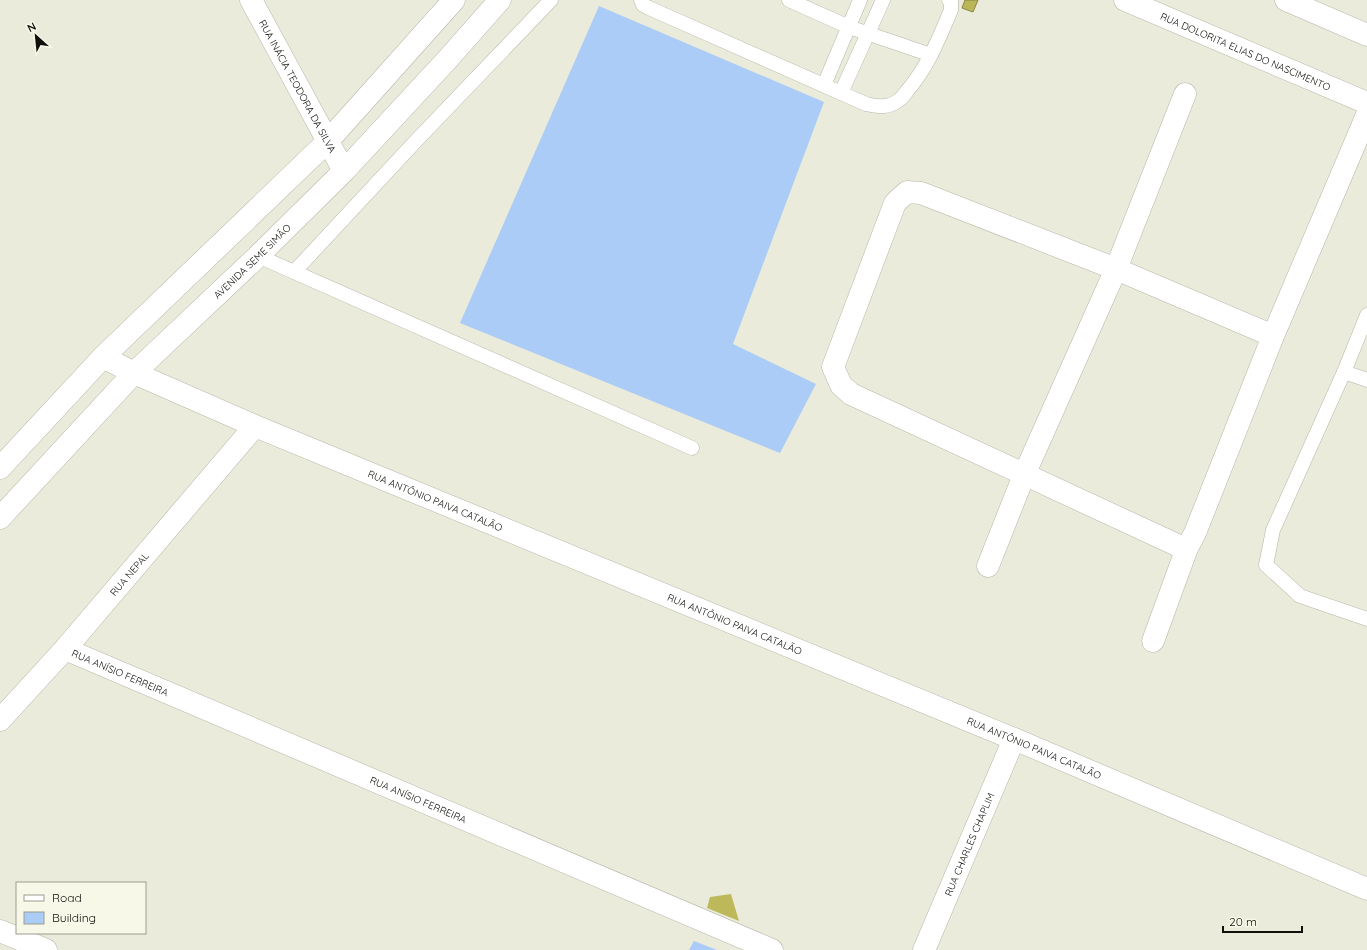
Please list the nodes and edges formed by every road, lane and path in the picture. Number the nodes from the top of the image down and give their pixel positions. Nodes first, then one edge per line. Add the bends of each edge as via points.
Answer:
1 (252, 0) edge
2 (454, 0) edge
3 (500, 0) edge
4 (551, 0) edge
5 (641, 0) edge
6 (789, 0) edge
7 (860, 0) edge
8 (883, 0) edge
9 (949, 0) edge
10 (1125, 0) edge
11 (1286, 0) edge
12 (849, 27) junction
13 (869, 33) junction
14 (1367, 35) edge
15 (931, 55) junction
16 (824, 85) junction
17 (840, 93) junction
18 (1185, 94) dead end
19 (1367, 103) edge
20 (1367, 115) edge
21 (328, 142) junction
22 (344, 172) junction
23 (258, 256) junction
24 (1116, 269) junction
25 (294, 272) junction
26 (1367, 315) edge
27 (1273, 336) junction
28 (103, 357) junction
29 (134, 372) junction
30 (1344, 372) junction
31 (1367, 380) edge
32 (255, 426) junction
33 (692, 448) dead end
34 (0, 468) edge
35 (1024, 475) junction
36 (0, 518) edge
37 (1187, 548) junction
38 (988, 566) dead end
39 (1367, 619) edge
40 (1153, 641) dead end
41 (65, 649) junction
42 (0, 720) edge
43 (1014, 739) junction
44 (1367, 889) edge
45 (0, 931) edge
46 (46, 950) edge
47 (772, 950) edge
48 (924, 950) edge

1 - 21 street, RUA INÁCIA TEODORA DA SILVA
2 - 21 street
3 - 22 street, AVENIDA SEME SIMÃO
4 - 25 lane
5 - 16 lane via 643,5 649,8
6 - 12 lane
7 - 12 lane
8 - 13 lane
9 - 15 lane via 951,10
10 - 19 street, RUA DOLORITA ELIAS DO NASCIMENTO
11 - 14 street
12 - 13 lane
12 - 16 lane
13 - 15 lane
13 - 17 lane
15 - 17 lane via 914,83 899,100 889,105 879,107 866,104
16 - 17 lane
18 - 24 street
20 - 27 street
21 - 22 street, RUA INÁCIA TEODORA DA SILVA
21 - 28 street
22 - 23 street, AVENIDA SEME SIMÃO
23 - 25 lane
23 - 29 street, AVENIDA SEME SIMÃO
24 - 27 street
24 - 35 street
24 - 35 street via 921,193 907,192 895,203 833,367 841,385 851,394
25 - 33 lane
26 - 30 lane
27 - 37 street
28 - 29 street, RUA ANTÔNIO PAIVA CATALÃO
28 - 34 street
29 - 32 street, RUA ANTÔNIO PAIVA CATALÃO
29 - 36 street, AVENIDA SEME SIMÃO
30 - 31 lane
30 - 39 lane via 1273,530 1266,565 1300,596
32 - 41 street, RUA NEPAL
32 - 43 street, RUA ANTÔNIO PAIVA CATALÃO
35 - 37 street
35 - 38 street
37 - 40 street
41 - 42 street, RUA NEPAL
41 - 47 street, RUA ANÍSIO FERREIRA
43 - 44 street, RUA ANTÔNIO PAIVA CATALÃO
43 - 48 street, RUA CHARLES CHAPLIM
45 - 46 street

